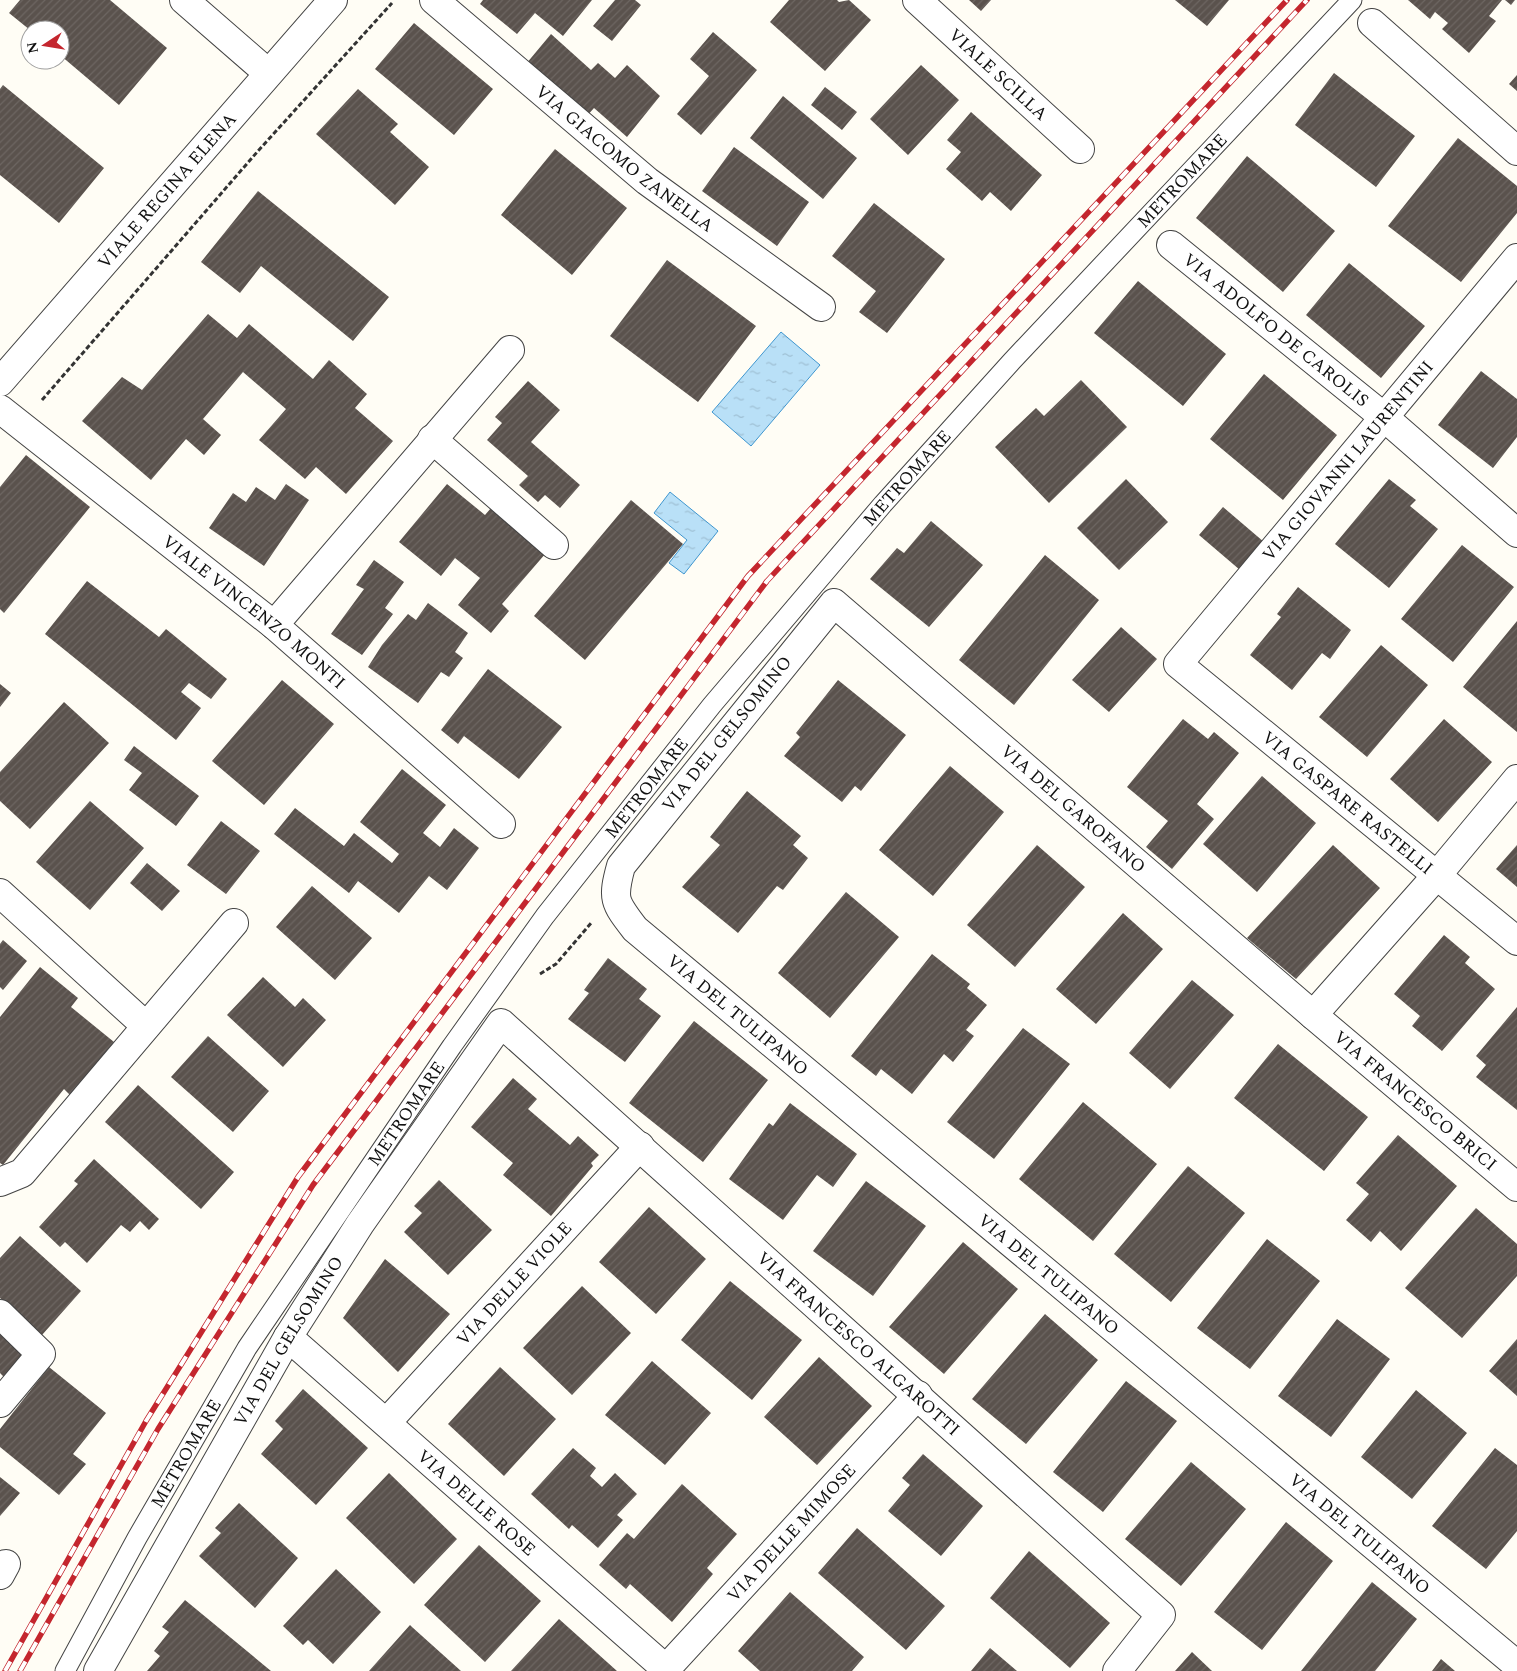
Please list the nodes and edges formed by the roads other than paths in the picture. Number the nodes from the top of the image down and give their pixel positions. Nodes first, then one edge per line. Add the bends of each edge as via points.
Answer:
1 (184, 0) edge
2 (333, 0) edge
3 (434, 0) edge
4 (917, 0) edge
5 (1352, 0) edge
6 (1372, 23) dead end
7 (268, 73) junction
8 (1080, 149) dead end
9 (1517, 151) edge
10 (1172, 245) dead end
11 (1517, 258) edge
12 (821, 307) dead end
13 (510, 350) dead end
14 (0, 382) edge
15 (0, 409) edge
16 (1385, 418) junction
17 (432, 439) junction
18 (1517, 533) edge
19 (554, 544) dead end
20 (834, 603) joint
21 (274, 625) junction
22 (1178, 664) joint
23 (1517, 778) edge
24 (501, 824) dead end
25 (1438, 874) junction
26 (0, 893) edge
27 (618, 907) joint
28 (234, 922) dead end
29 (1517, 940) edge
30 (1313, 1015) junction
31 (501, 1023) joint
32 (146, 1026) junction
33 (640, 1146) junction
34 (0, 1182) edge
35 (1517, 1187) edge
36 (0, 1314) edge
37 (288, 1337) junction
38 (918, 1395) junction
39 (0, 1403) edge
40 (387, 1422) junction
41 (1517, 1665) edge
42 (665, 1670) edge
43 (65, 1671) edge
44 (98, 1671) edge
45 (1117, 1671) edge

1 - 7 street
2 - 7 street, VIALE REGINA ELENA
3 - 12 street, VIA GIACOMO ZANELLA via 647,181
4 - 8 street, VIALE SCILLA
5 - 43 lane, METROMARE via 1018,354 882,504 712,706 545,916 452,1046 247,1348 137,1538
6 - 9 street
7 - 14 street, VIALE REGINA ELENA
10 - 16 street, VIA ADOLFO DE CAROLIS
11 - 16 street, VIA GIOVANNI LAURENTINI
13 - 17 street
15 - 21 street, VIALE VINCENZO MONTI
16 - 18 street, VIA ADOLFO DE CAROLIS
16 - 22 street, VIA GIOVANNI LAURENTINI
17 - 19 street
17 - 21 street
20 - 27 street, VIA DEL GELSOMINO via 621,866 614,891
20 - 30 street, VIA DEL GAROFANO
21 - 24 street, VIALE VINCENZO MONTI
22 - 25 street, VIA GASPARE RASTELLI
23 - 25 street
25 - 29 street, VIA GASPARE RASTELLI
25 - 30 street
26 - 32 street
27 - 41 street, VIA DEL TULIPANO via 642,935
28 - 32 street
30 - 35 street, VIA FRANCESCO BRICI
31 - 33 street, VIA FRANCESCO ALGAROTTI
31 - 37 street, VIA DEL GELSOMINO via 360,1224
32 - 34 street via 22,1173
33 - 38 street, VIA FRANCESCO ALGAROTTI
33 - 40 street, VIA DELLE VIOLE
36 - 39 street via 42,1354
37 - 40 street, VIA DELLE ROSE
37 - 44 street, VIA DEL GELSOMINO
38 - 42 street, VIA DELLE MIMOSE
38 - 45 street, VIA FRANCESCO ALGAROTTI via 1161,1615
40 - 42 street, VIA DELLE ROSE

